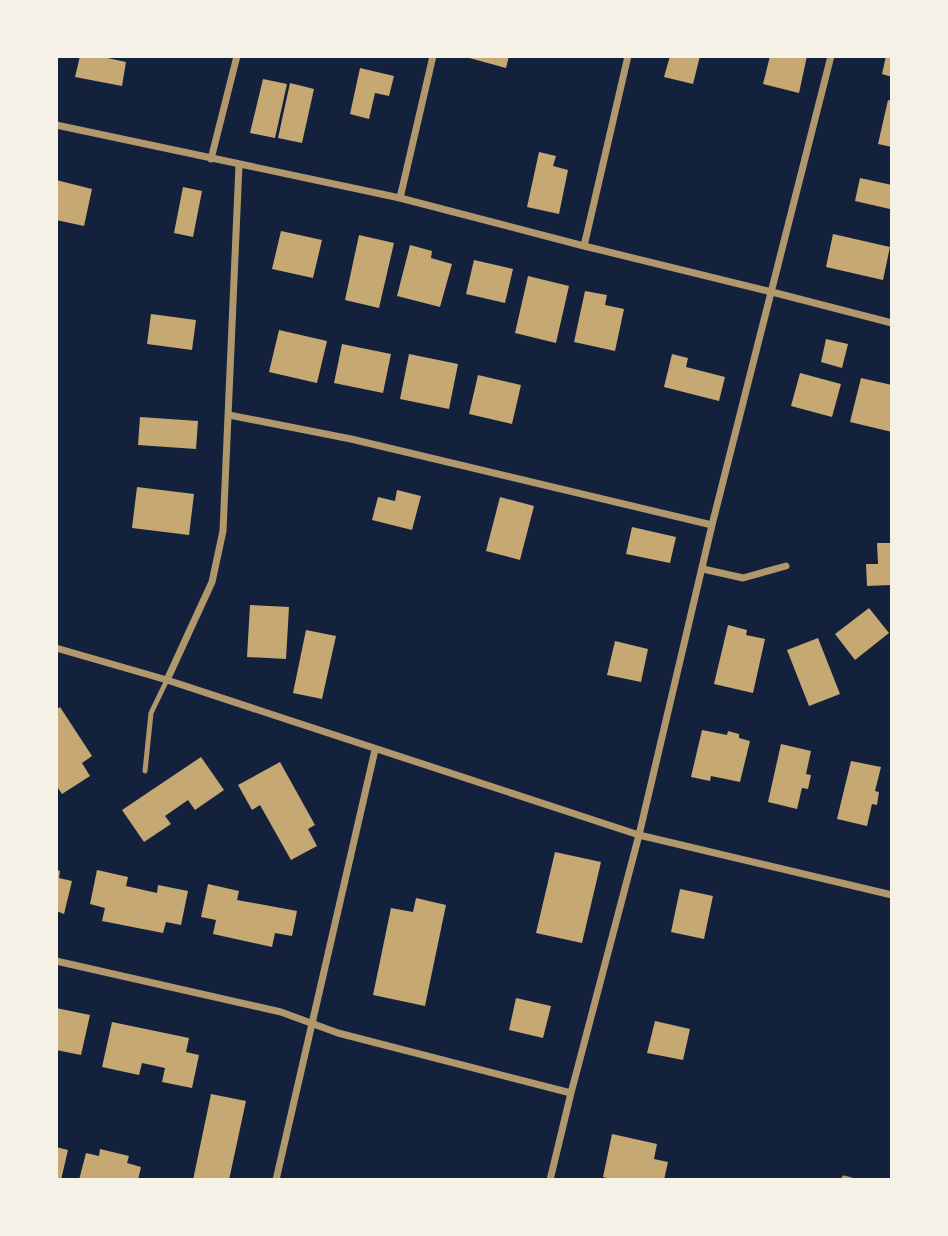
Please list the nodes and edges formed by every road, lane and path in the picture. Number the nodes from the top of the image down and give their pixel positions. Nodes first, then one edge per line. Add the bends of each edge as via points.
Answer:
1 (237, 56) edge
2 (433, 56) edge
3 (628, 56) edge
4 (831, 56) edge
5 (56, 125) edge
6 (211, 159) junction
7 (239, 165) junction
8 (400, 198) junction
9 (584, 246) junction
10 (772, 292) junction
11 (892, 323) edge
12 (229, 415) junction
13 (712, 526) junction
14 (786, 566) dead end
15 (703, 569) junction
16 (56, 648) edge
17 (167, 681) junction
18 (375, 750) junction
19 (145, 771) dead end
20 (639, 835) junction
21 (892, 895) edge
22 (56, 961) edge
23 (312, 1024) junction
24 (571, 1093) junction
25 (276, 1180) edge
26 (550, 1180) edge

1 - 6 street
2 - 8 street
3 - 9 street
4 - 10 street
5 - 6 street
6 - 7 street
7 - 8 street
7 - 12 street
8 - 9 street
9 - 10 street
10 - 11 street
10 - 13 street
12 - 13 street via 365,442
12 - 17 street via 223,531 212,582
13 - 15 street
14 - 15 street via 743,578
15 - 20 street
16 - 17 street
17 - 18 street
17 - 19 lane via 151,713
18 - 20 street
18 - 23 street
20 - 21 street
20 - 24 street
22 - 23 street via 281,1012
23 - 24 street
23 - 25 street
24 - 26 street

